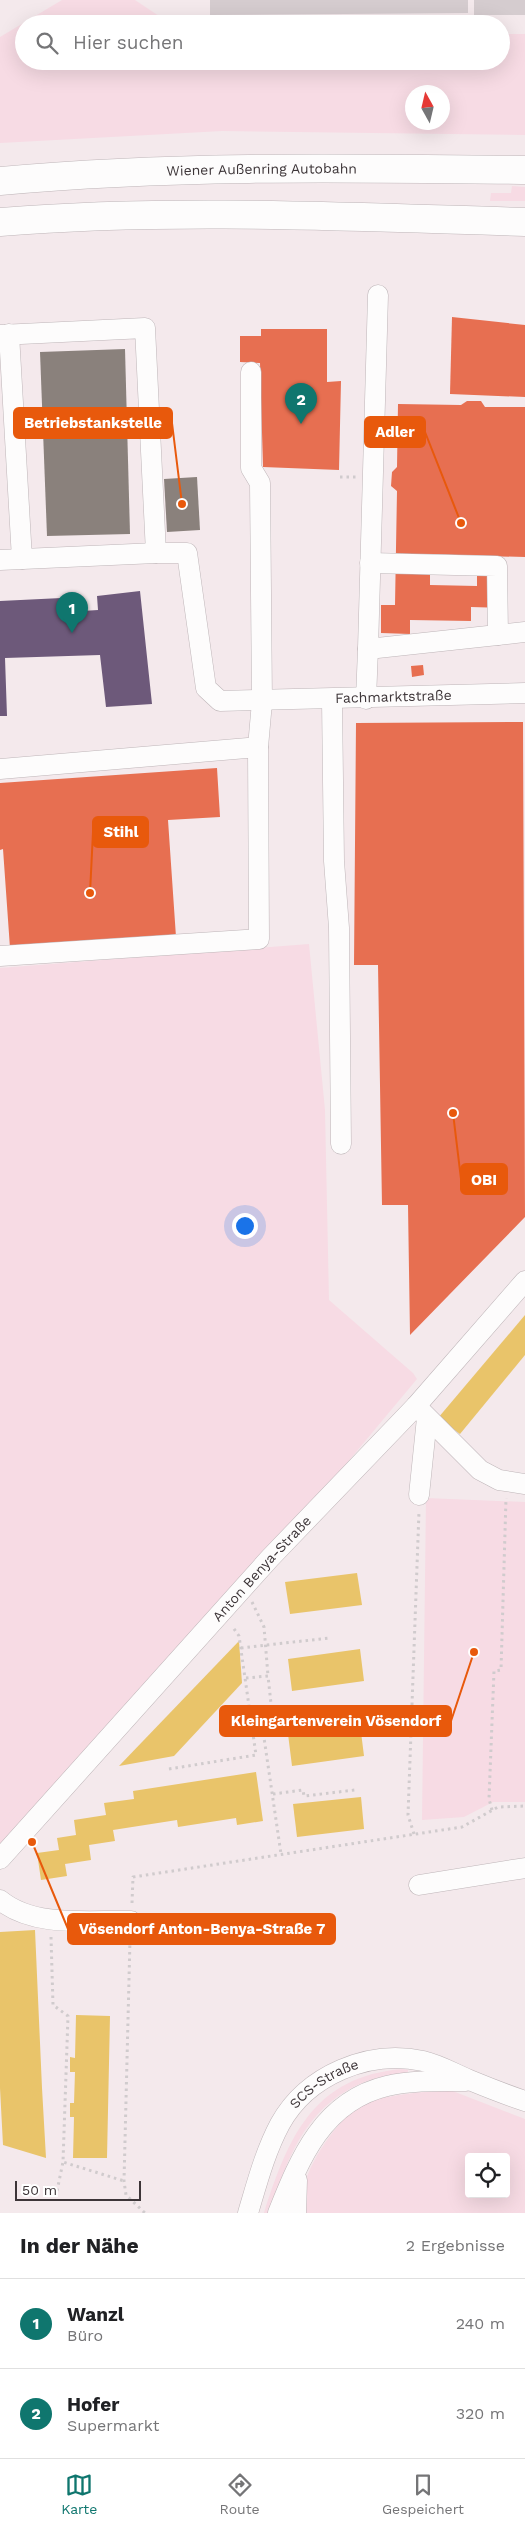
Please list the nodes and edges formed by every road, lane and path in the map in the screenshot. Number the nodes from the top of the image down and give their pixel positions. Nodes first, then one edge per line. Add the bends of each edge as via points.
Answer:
1 (525, 170) edge
2 (0, 181) edge
3 (0, 222) edge
4 (525, 222) edge
5 (378, 295) dead end
6 (5, 335) edge
7 (251, 372) dead end
8 (351, 476) dead end
9 (340, 477) dead end
10 (156, 552) junction
11 (22, 559) junction
12 (0, 560) edge
13 (370, 563) junction
14 (525, 632) edge
15 (498, 635) junction
16 (368, 649) junction
17 (525, 693) edge
18 (366, 698) junction
19 (332, 700) junction
20 (262, 702) junction
21 (258, 746) junction
22 (0, 769) edge
23 (0, 956) edge
24 (341, 1144) dead end
25 (521, 1290) edge
26 (421, 1412) junction
27 (515, 1483) edge
28 (419, 1495) joint
29 (242, 1589) junction
30 (223, 1610) junction
31 (328, 1638) dead end
32 (266, 1646) junction
33 (241, 1648) junction
34 (268, 1676) junction
35 (246, 1678) junction
36 (366, 1708) dead end
37 (273, 1722) junction
38 (169, 1769) dead end
39 (355, 1790) dead end
40 (273, 1794) junction
41 (525, 1806) edge
42 (492, 1810) junction
43 (414, 1834) junction
44 (281, 1854) junction
45 (0, 1859) edge
46 (525, 1868) edge
47 (419, 1885) dead end
48 (0, 1900) edge
49 (50, 1920) junction
50 (130, 1921) junction
51 (471, 2080) junction
52 (525, 2101) edge
53 (63, 2162) junction
54 (298, 2163) junction
55 (124, 2181) junction
56 (57, 2192) dead end
57 (145, 2213) edge
58 (248, 2213) edge
59 (278, 2213) edge
60 (296, 2213) edge

1 - 2 highway, Wiener Außenring Autobahn via 196,171 66,175
3 - 4 highway via 66,217 284,214
5 - 13 street
6 - 10 street via 144,328
6 - 11 street
7 - 20 street via 251,468 260,482
8 - 9 path
10 - 11 street
10 - 20 street, Fachmarktstraße via 187,554 206,688 220,701
11 - 12 street
13 - 15 street via 497,566
13 - 16 street
14 - 15 street
15 - 16 street
16 - 18 street
17 - 18 street, Fachmarktstraße
18 - 19 street, Fachmarktstraße
19 - 20 street, Fachmarktstraße
19 - 24 street
20 - 21 street
21 - 22 street
21 - 23 street via 259,939
25 - 26 street, Anton Benya-Straße
26 - 27 street via 480,1470
26 - 28 street
26 - 29 street, Anton Benya-Straße
27 - 42 path via 502,1670 494,1671 489,1799
28 - 43 path via 408,1815
29 - 30 street, Anton Benya-Straße
29 - 32 path via 257,1608
30 - 33 path via 239,1636
30 - 45 street, Anton Benya-Straße
31 - 32 path
32 - 33 path
32 - 34 path
33 - 35 path
34 - 35 path
34 - 37 path
35 - 38 path via 256,1755
36 - 37 path
37 - 40 path via 263,1731
39 - 40 path via 304,1796 303,1790
40 - 44 path
41 - 42 path
42 - 43 path via 462,1827
43 - 44 path
44 - 50 path via 133,1877
46 - 47 street
48 - 49 street via 10,1908
49 - 50 street
49 - 53 path via 53,2005 68,2016
50 - 55 path
51 - 52 street, SCS-Straße
51 - 54 street, SCS-Straße via 410,2082 364,2094 343,2105 326,2122
51 - 58 street, SCS-Straße via 443,2067 406,2058 364,2062 325,2078 308,2090 281,2122 267,2150
53 - 55 path
53 - 56 path
54 - 59 street, SCS-Straße
54 - 60 street, SCS-Straße
55 - 57 path via 126,2195

